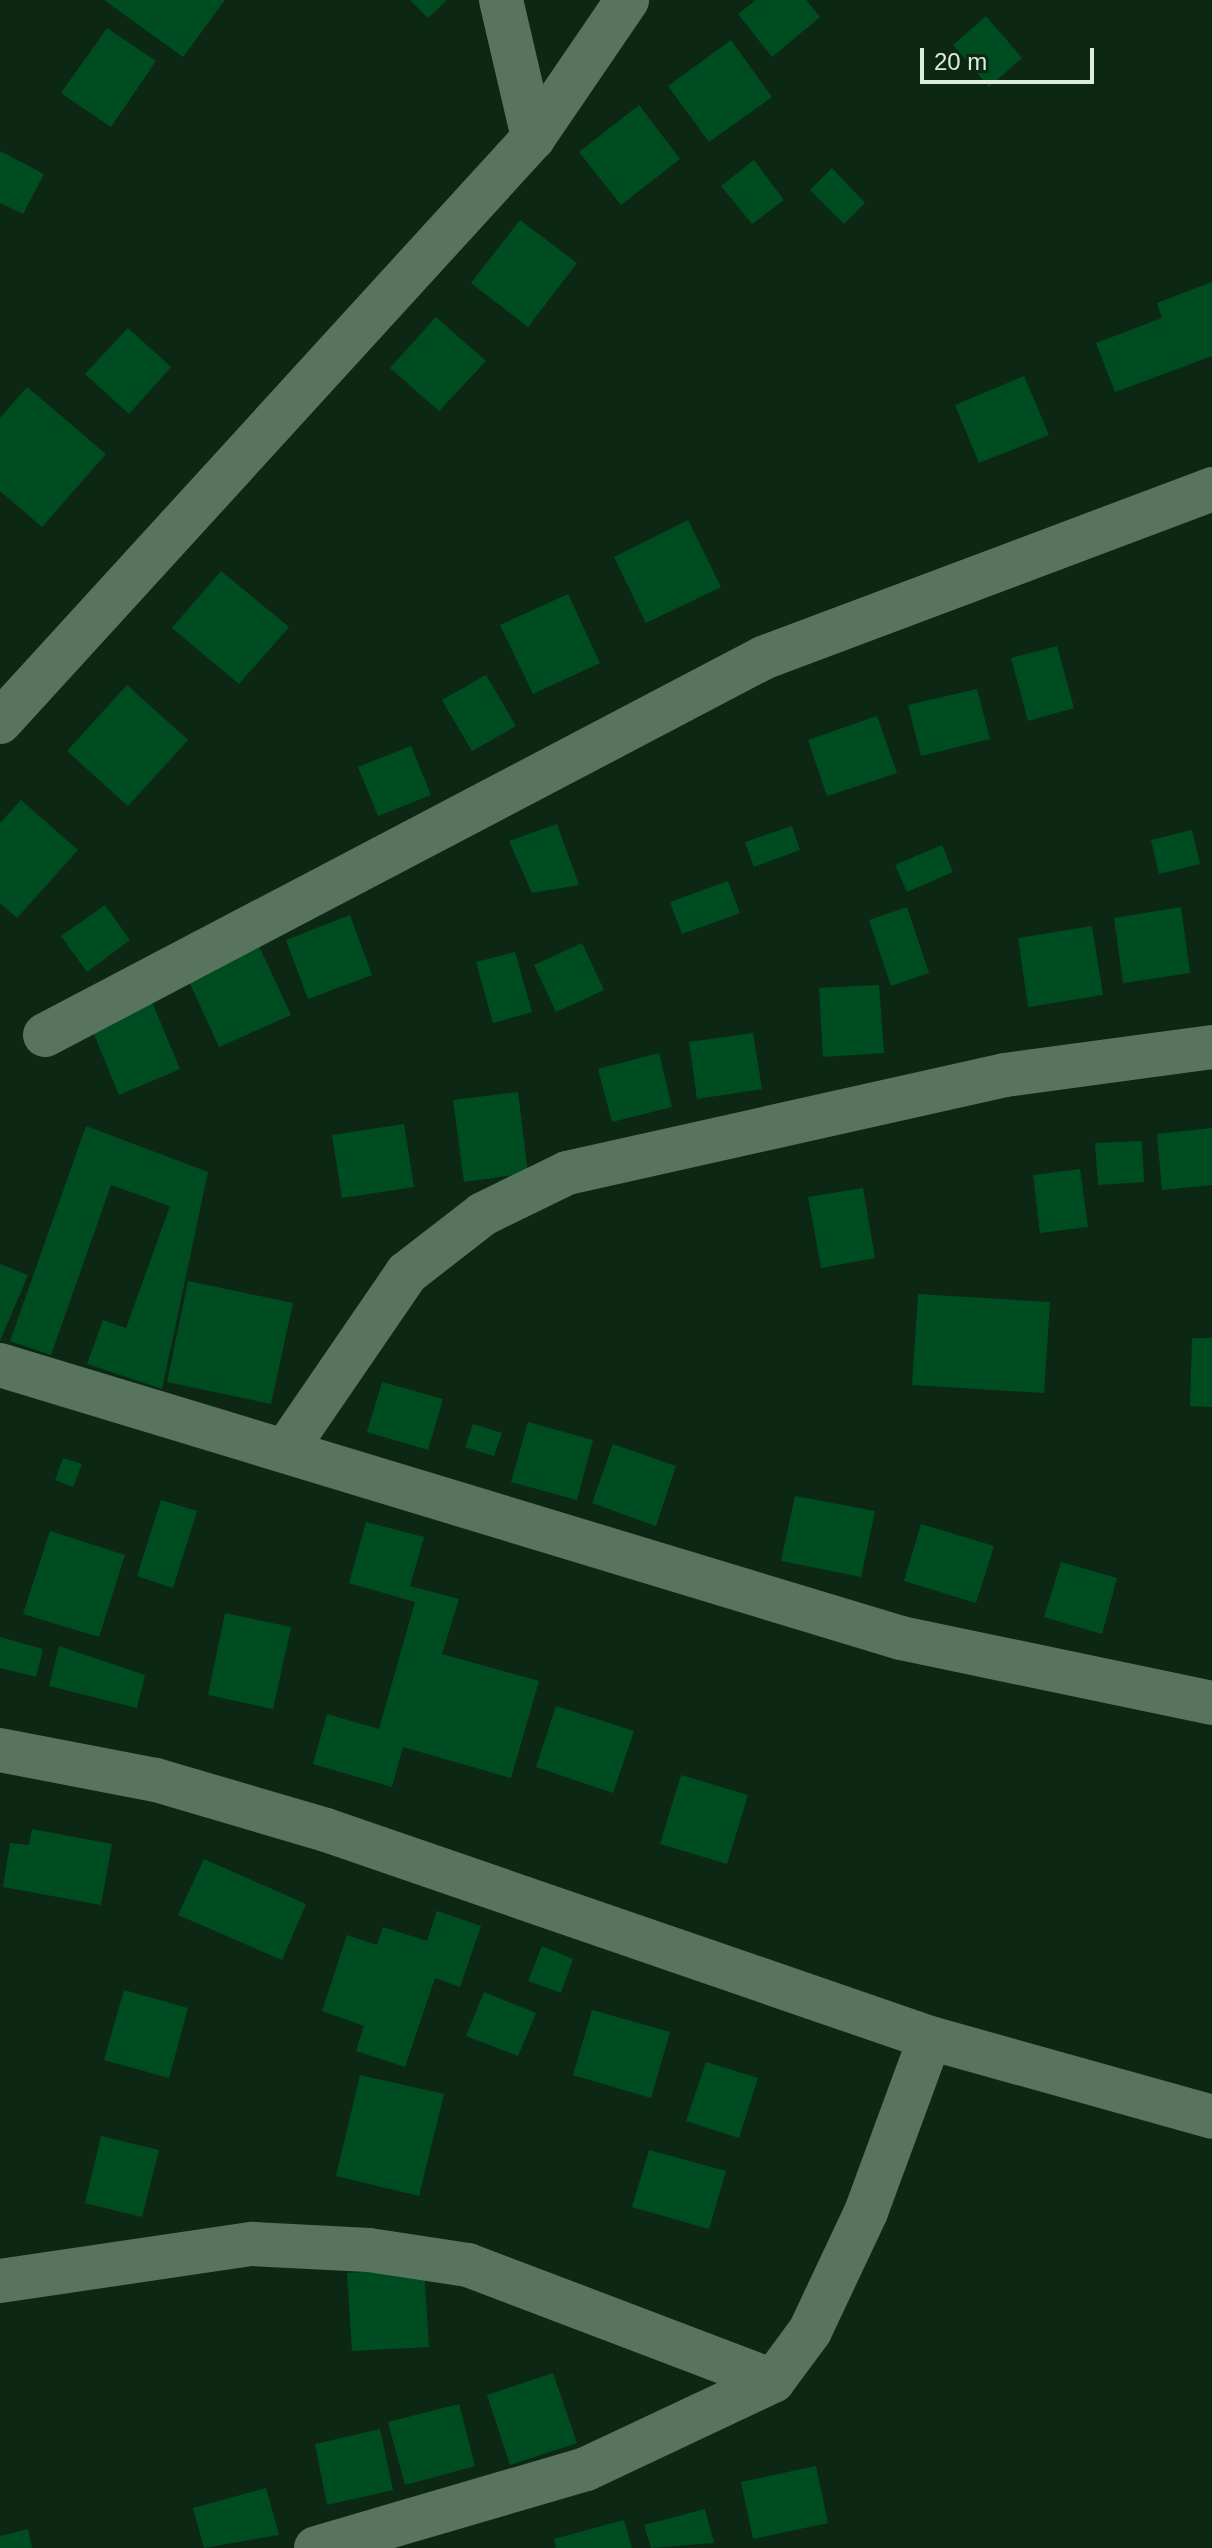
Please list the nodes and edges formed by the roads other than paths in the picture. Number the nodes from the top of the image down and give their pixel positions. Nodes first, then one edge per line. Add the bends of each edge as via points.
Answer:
1 (501, 0) edge
2 (627, 0) edge
3 (533, 138) junction
4 (1212, 489) edge
5 (0, 722) edge
6 (45, 1035) dead end
7 (1212, 1047) edge
8 (0, 1365) edge
9 (285, 1451) junction
10 (1212, 1703) edge
11 (0, 1750) edge
12 (930, 2038) junction
13 (1212, 2117) edge
14 (0, 2281) edge
15 (773, 2381) junction
16 (316, 2548) edge

1 - 3 street
2 - 3 street
3 - 5 street
4 - 6 street via 763,658
7 - 9 street via 1005,1075 567,1173 483,1214 407,1273
8 - 9 street
9 - 10 street via 901,1638
11 - 12 street via 156,1780 326,1830
12 - 13 street
12 - 15 street via 866,2212 810,2331
14 - 15 street via 252,2244 369,2250 468,2265
15 - 16 street via 586,2469

